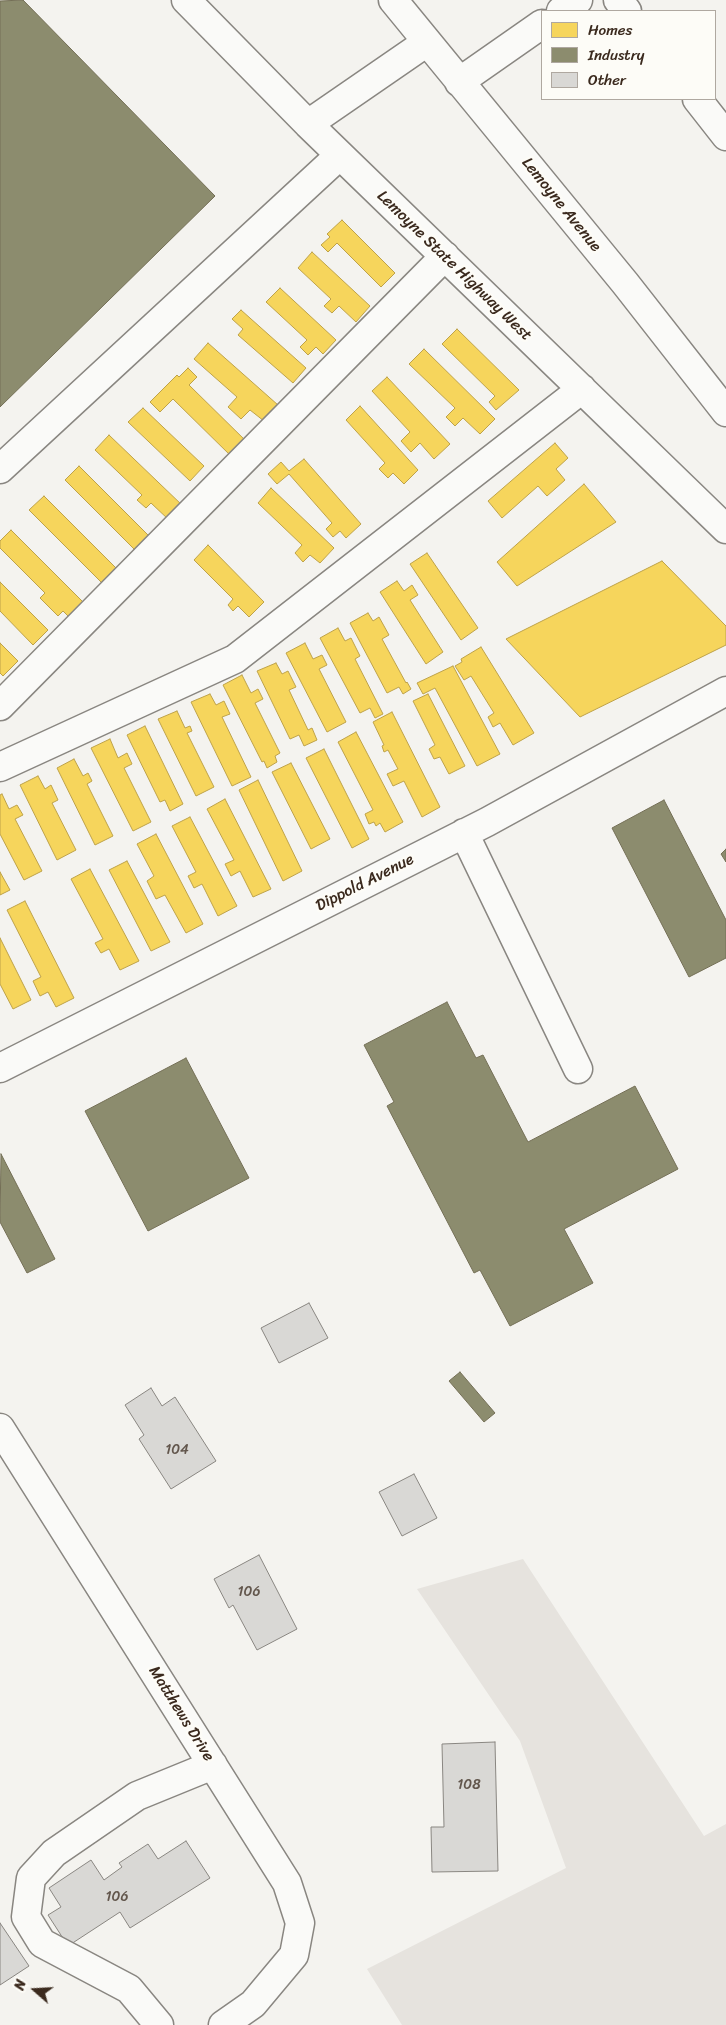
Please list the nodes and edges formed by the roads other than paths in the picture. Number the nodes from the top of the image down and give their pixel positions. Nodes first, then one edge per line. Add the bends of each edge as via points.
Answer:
1 (186, 0) edge
2 (392, 0) edge
3 (578, 0) edge
4 (618, 0) edge
5 (563, 10) edge
6 (626, 10) edge
7 (541, 25) edge
8 (427, 42) junction
9 (459, 82) junction
10 (698, 100) edge
11 (308, 124) junction
12 (726, 136) edge
13 (340, 155) junction
14 (445, 256) junction
15 (582, 389) junction
16 (726, 412) edge
17 (0, 469) edge
18 (726, 529) edge
19 (726, 691) edge
20 (0, 706) edge
21 (0, 767) edge
22 (464, 833) junction
23 (0, 1068) edge
24 (578, 1069) dead end
25 (0, 1428) edge
26 (213, 1765) junction
27 (159, 2025) edge
28 (223, 2025) edge

1 - 11 street, Lemoyne State Highway West
2 - 8 street, Lemoyne Avenue
3 - 5 street
4 - 6 street
7 - 9 street
8 - 9 street, Lemoyne Avenue
8 - 11 street
9 - 16 street, Lemoyne Avenue via 625,283
10 - 12 street
11 - 13 street, Lemoyne State Highway West
13 - 14 street, Lemoyne State Highway West
13 - 17 street
14 - 15 street, Lemoyne State Highway West
14 - 20 street
15 - 18 street, Lemoyne State Highway West
15 - 21 street via 235,659
19 - 22 street, Dippold Avenue
22 - 23 street, Dippold Avenue
22 - 24 street
25 - 26 street, Matthews Drive
26 - 27 street via 138,1796 54,1853 31,1878 26,1917 42,1943 129,1989
26 - 28 street, Matthews Drive via 286,1883 300,1923 294,1955 253,2004

